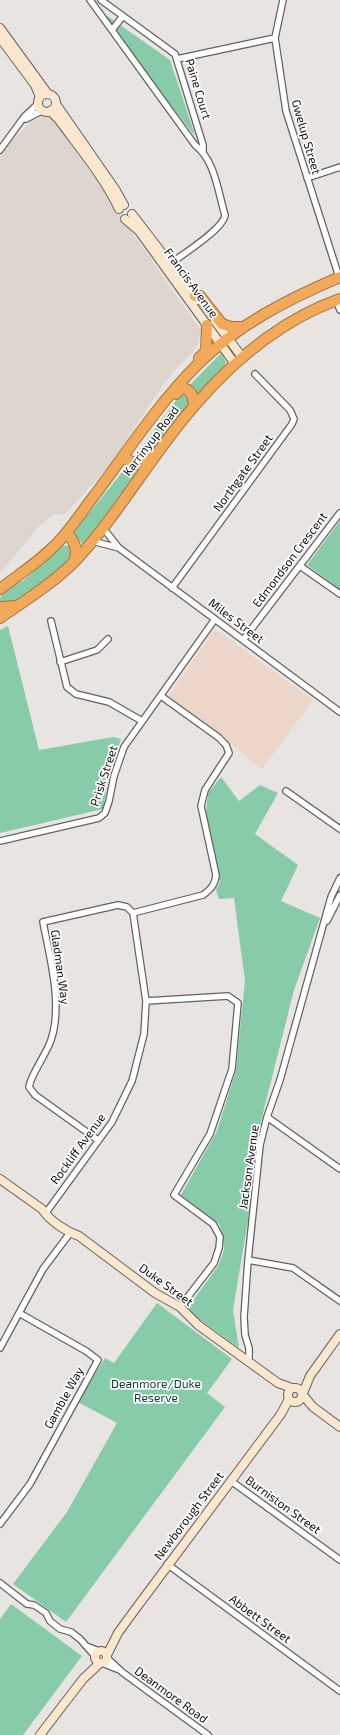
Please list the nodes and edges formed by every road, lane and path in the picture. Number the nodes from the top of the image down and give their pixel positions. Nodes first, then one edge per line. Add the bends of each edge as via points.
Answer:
1 (90, 0) edge
2 (101, 0) edge
3 (282, 0) edge
4 (123, 16) junction
5 (0, 28) edge
6 (112, 30) junction
7 (0, 38) edge
8 (274, 38) junction
9 (177, 59) junction
10 (42, 98) junction
11 (50, 108) junction
12 (24, 119) junction
13 (0, 150) edge
14 (203, 151) junction
15 (340, 167) edge
16 (306, 178) junction
17 (168, 265) junction
18 (340, 277) edge
19 (195, 296) junction
20 (338, 299) edge
21 (340, 310) edge
22 (207, 325) junction
23 (244, 327) junction
24 (224, 341) junction
25 (239, 361) junction
26 (255, 374) dead end
27 (164, 403) junction
28 (194, 405) junction
29 (171, 436) junction
30 (123, 457) junction
31 (340, 513) edge
32 (103, 528) junction
33 (66, 533) junction
34 (92, 541) junction
35 (119, 548) junction
36 (75, 560) junction
37 (300, 566) junction
38 (2, 588) edge
39 (172, 588) junction
40 (340, 594) edge
41 (16, 606) junction
42 (0, 607) edge
43 (0, 618) edge
44 (215, 619) junction
45 (51, 621) dead end
46 (108, 639) dead end
47 (243, 640) junction
48 (60, 662) junction
49 (161, 696) junction
50 (340, 712) edge
51 (142, 721) junction
52 (286, 792) dead end
53 (340, 829) edge
54 (0, 841) edge
55 (340, 878) edge
56 (340, 895) edge
57 (331, 897) junction
58 (338, 902) edge
59 (133, 913) junction
60 (321, 933) junction
61 (146, 1001) junction
62 (267, 1117) junction
63 (98, 1140) junction
64 (340, 1169) edge
65 (0, 1179) edge
66 (45, 1209) junction
67 (70, 1233) junction
68 (78, 1236) junction
69 (248, 1260) junction
70 (340, 1301) edge
71 (180, 1307) junction
72 (19, 1313) junction
73 (340, 1334) edge
74 (0, 1348) edge
75 (249, 1362) junction
76 (295, 1395) junction
77 (340, 1427) edge
78 (231, 1481) junction
79 (0, 1524) edge
80 (340, 1560) edge
81 (167, 1564) junction
82 (0, 1583) edge
83 (101, 1657) junction
84 (340, 1692) edge
85 (40, 1735) edge
86 (208, 1735) edge

1 - 6 street, Paine Court
2 - 4 street, Paine Court
3 - 8 street, Gwelup Street
4 - 6 street
4 - 9 street, Paine Court via 170,50
5 - 10 street
6 - 14 street, Paine Court via 195,145
7 - 10 street
8 - 9 street
8 - 16 street, Gwelup Street via 286,111
9 - 14 street, Paine Court
10 - 11 street via 40,108
10 - 11 street via 54,96
10 - 12 street
11 - 12 street
11 - 17 street, Francis Avenue via 115,189 121,207 119,216 128,216
12 - 13 street
14 - 17 street, Paine Court via 210,164 225,220
15 - 16 street
16 - 18 street, Gwelup Street
17 - 19 street, Francis Avenue
17 - 22 street, Francis Avenue
18 - 23 highway, Karrinyup Road via 285,302
19 - 23 highway via 200,296 222,324
19 - 24 street, Francis Avenue
20 - 21 street
20 - 25 highway, Karrinyup Road via 294,320
22 - 24 street, Francis Avenue
22 - 27 highway via 206,351 164,397
23 - 24 highway, Karrinyup Road
24 - 25 street, Francis Avenue
24 - 27 highway, Karrinyup Road via 197,365
25 - 28 highway, Karrinyup Road
26 - 39 street, Northgate Street via 290,410 294,419
27 - 28 highway via 170,402 183,388 191,392
27 - 30 highway, Karrinyup Road
28 - 29 highway, Karrinyup Road
29 - 30 highway via 165,438 145,463 132,463
29 - 32 highway, Karrinyup Road
30 - 33 highway, Karrinyup Road
31 - 37 street, Edmondson Crescent
32 - 34 highway, Karrinyup Road
32 - 35 street, Miles Street
33 - 36 highway via 75,545
33 - 38 highway, Karrinyup Road via 31,567
34 - 35 street, Miles Street
34 - 36 highway, Karrinyup Road
35 - 39 street, Miles Street
36 - 41 highway, Karrinyup Road via 46,586
37 - 40 street
37 - 47 street, Edmondson Crescent
39 - 44 street, Miles Street
41 - 42 highway
41 - 43 highway, Karrinyup Road
44 - 47 street, Miles Street
44 - 49 street, Prisk Street
45 - 48 street
46 - 48 street via 98,650
47 - 50 street, Miles Street
48 - 51 street via 68,687 76,694 109,702
49 - 51 street, Prisk Street
49 - 59 street via 218,737 226,745 229,753 205,790 201,806 216,875 212,888 203,895
51 - 54 street, Prisk Street via 124,747 105,813 99,818
52 - 53 street
55 - 57 street, Jackson Avenue
56 - 58 street, Jackson Avenue
57 - 58 street
57 - 60 street, Jackson Avenue
58 - 60 street, Jackson Avenue
59 - 61 street, Rockliff Avenue
59 - 63 street, Gladman Way via 127,907 118,905 43,922 56,1006 52,1039 29,1087 35,1095
60 - 62 street, Jackson Avenue via 280,1080
61 - 63 street, Rockliff Avenue via 144,1034 132,1081 112,1122
61 - 71 street via 228,996 238,1003 232,1069 210,1134 174,1195 213,1224 220,1237 219,1248 214,1263
62 - 64 street
62 - 69 street, Jackson Avenue via 260,1145
63 - 66 street, Rockliff Avenue
65 - 66 street, Duke Street
66 - 67 street, Duke Street via 46,1215
66 - 68 street, Duke Street via 73,1228
67 - 68 street, Duke Street
67 - 72 street via 43,1269
68 - 71 street, Duke Street via 155,1293
69 - 70 street via 293,1268
69 - 75 street, Jackson Avenue via 244,1317
71 - 75 street, Duke Street via 198,1325
72 - 74 street
72 - 79 street, Gamble Way via 98,1360 30,1484
73 - 76 street, Newborough Street
75 - 76 street, Duke Street
76 - 77 street, Duke Street
76 - 78 street, Newborough Street
78 - 80 street, Burniston Street
78 - 81 street, Newborough Street
81 - 83 street, Newborough Street
81 - 84 street, Abbett Street
82 - 83 street via 27,1604 34,1605 46,1613 50,1621 60,1629 68,1630
83 - 85 street, Newborough Street
83 - 86 street, Deanmore Road

